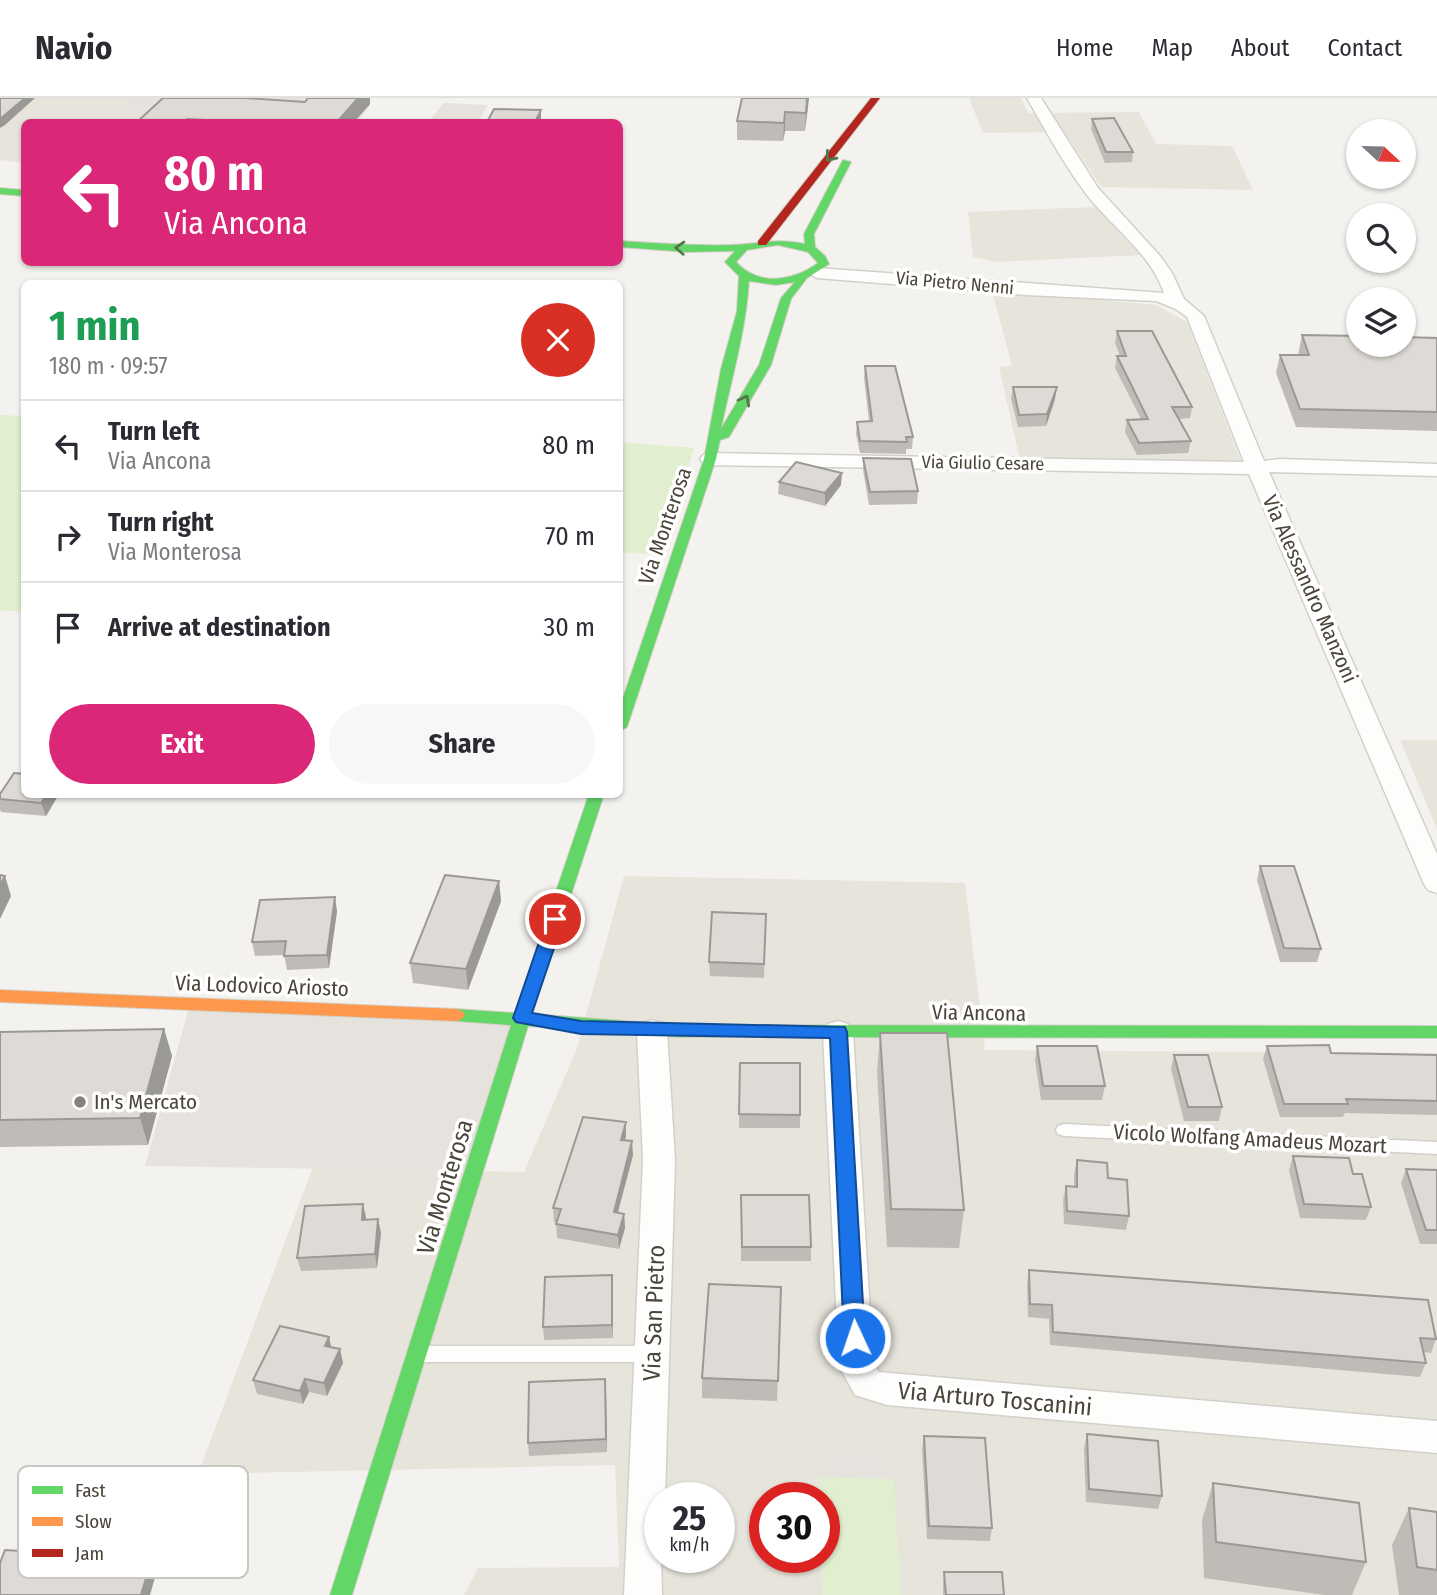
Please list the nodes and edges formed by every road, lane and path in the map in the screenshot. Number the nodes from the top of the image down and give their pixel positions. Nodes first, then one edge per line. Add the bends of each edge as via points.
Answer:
1 (1034, 98) edge
2 (874, 101) edge
3 (762, 243) junction
4 (623, 244) edge
5 (741, 248) junction
6 (816, 252) junction
7 (623, 254) edge
8 (725, 269) junction
9 (810, 276) junction
10 (1093, 291) junction
11 (1177, 301) junction
12 (710, 458) junction
13 (1257, 468) junction
14 (1437, 470) edge
15 (623, 718) edge
16 (596, 798) edge
17 (1426, 830) edge
18 (1437, 884) edge
19 (0, 996) edge
20 (522, 1018) junction
21 (652, 1031) junction
22 (838, 1032) junction
23 (1437, 1032) edge
24 (1064, 1130) dead end
25 (1437, 1149) edge
26 (417, 1354) junction
27 (652, 1354) junction
28 (1437, 1437) edge
29 (341, 1595) edge
30 (643, 1595) edge

1 - 11 street via 1101,202 1172,284
2 -> 3 main road
2 - 6 main road via 809,234
3 - 5 main road
3 - 6 main road via 788,243
5 -> 4 main road
5 - 8 main road, Via Monterosa
6 - 9 main road via 824,264
6 - 10 street, Via Pietro Nenni
7 - 8 main road
8 - 9 main road via 764,281
8 - 12 main road, Via Monterosa via 745,292
9 - 10 street, Via Pietro Nenni
12 -> 9 main road, Via Monterosa via 765,365 786,298
10 - 11 street, Via Pietro Nenni
11 - 13 street, Via Alessandro Manzoni via 1195,316
12 - 13 street, Via Giulio Cesare
12 - 15 main road, Via Monterosa
13 - 14 street, Via Giulio Cesare
13 - 17 street, Via Alessandro Manzoni
16 - 20 main road, Via Monterosa
17 - 18 street, Via Alessandro Manzoni
19 - 20 main road, Via Lodovico Ariosto
20 - 21 main road, Via Ancona via 581,1028
20 - 26 main road, Via Monterosa
21 - 22 main road, Via Ancona
21 - 27 street, Via San Pietro via 659,1160
22 - 23 main road, Via Ancona
22 - 28 street, Via Arturo Toscanini via 856,1366 867,1384 887,1390
24 - 25 lane, Vicolo Wolfang Amadeus Mozart
26 - 27 lane
26 - 29 main road, Via Monterosa
27 - 30 street, Via San Pietro

